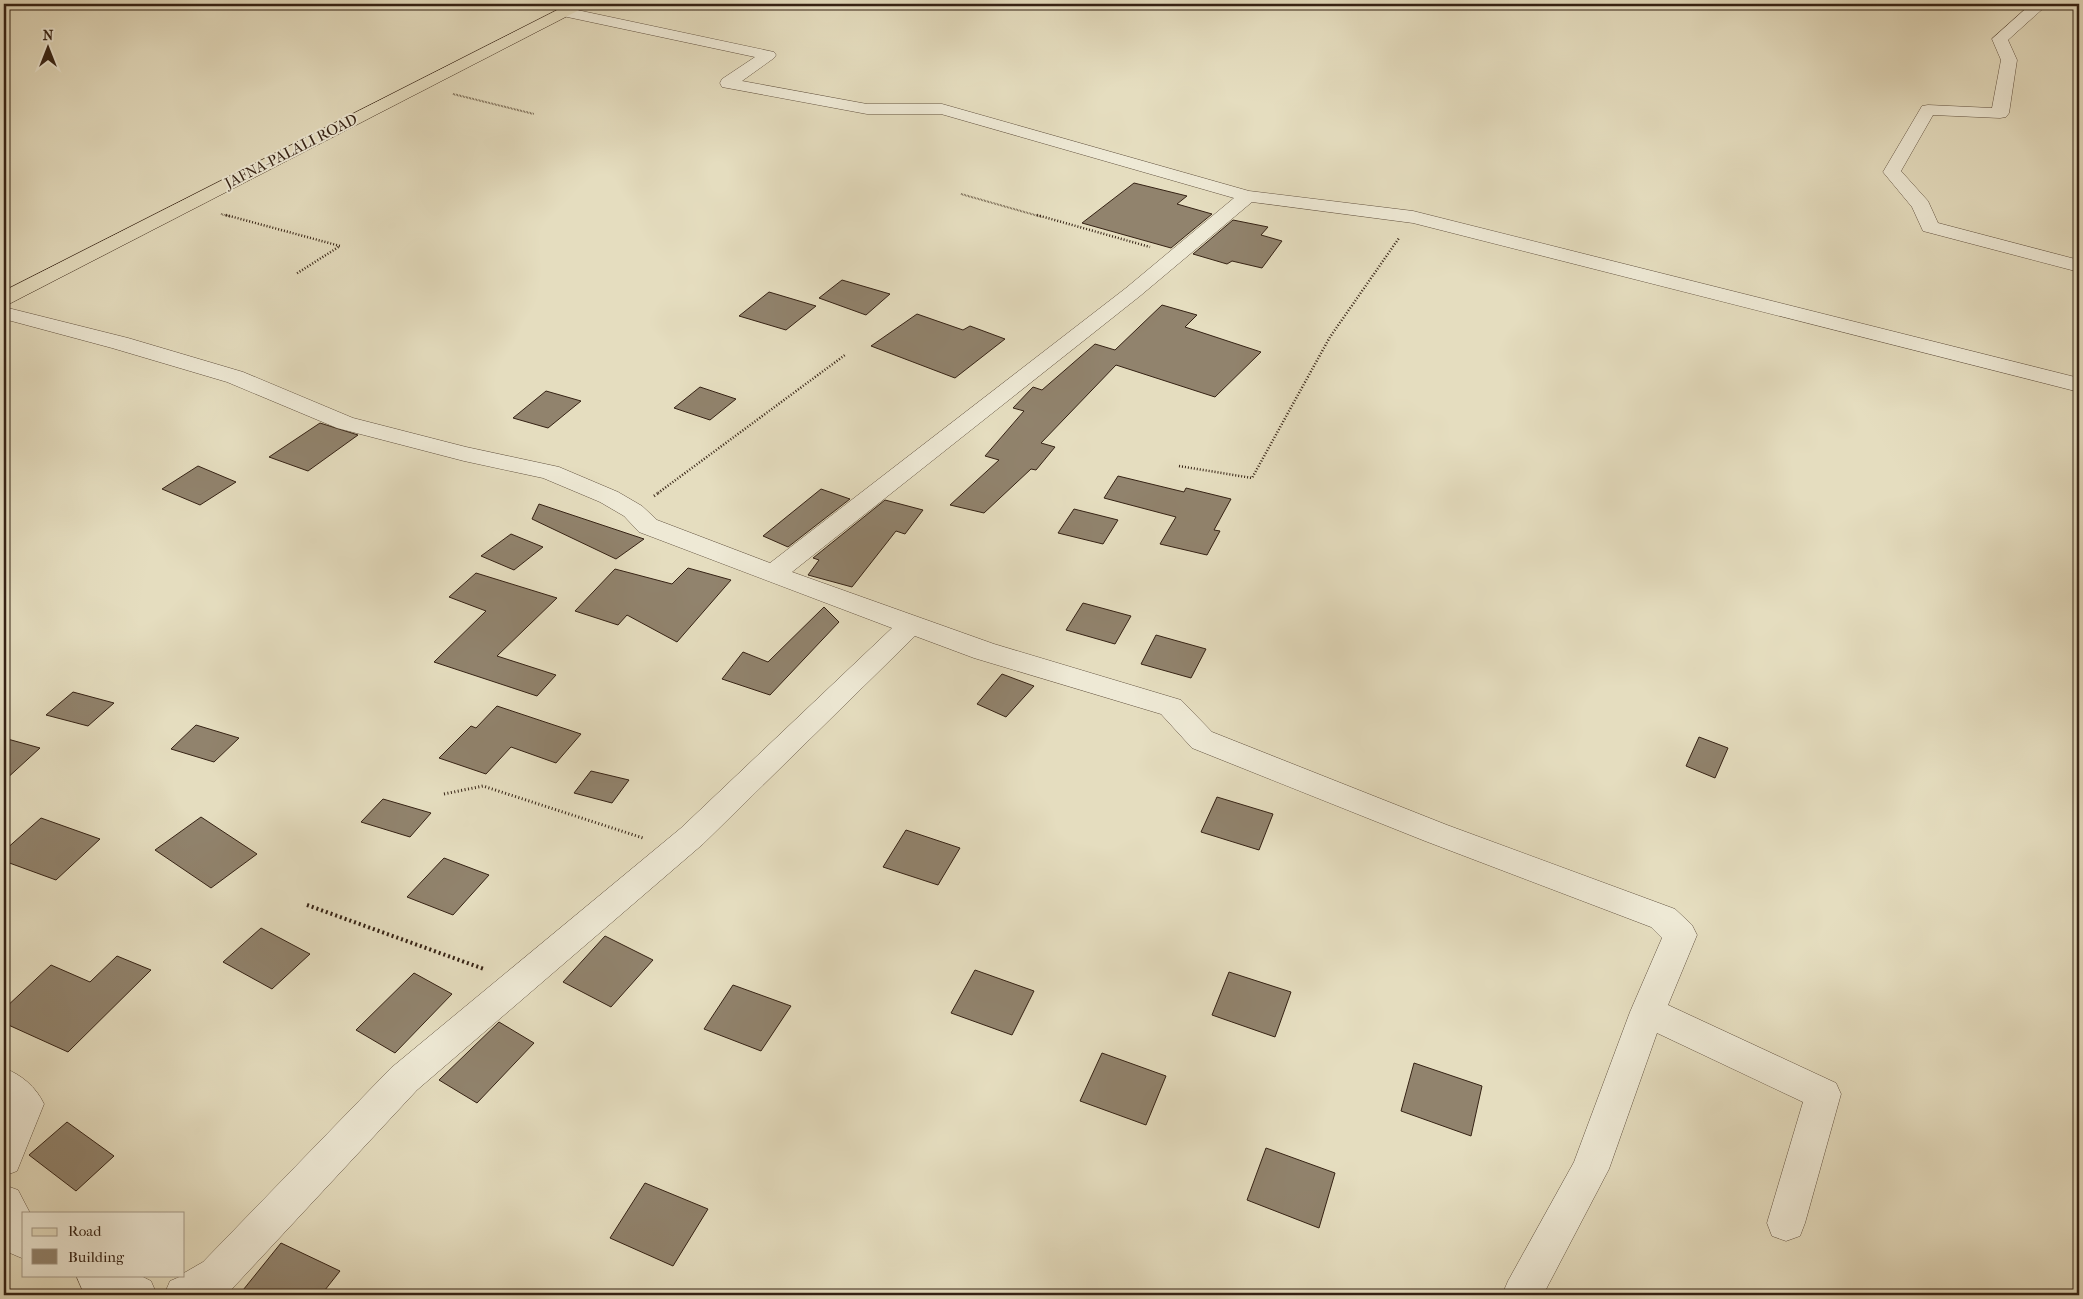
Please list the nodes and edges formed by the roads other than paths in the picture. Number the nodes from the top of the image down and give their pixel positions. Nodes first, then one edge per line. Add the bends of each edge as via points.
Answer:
1 (2040, 4) edge
2 (572, 8) edge
3 (1248, 196) junction
4 (2079, 266) edge
5 (4, 300) edge
6 (4, 313) edge
7 (2079, 385) edge
8 (774, 573) junction
9 (911, 625) junction
10 (1648, 1012) junction
11 (4, 1084) edge
12 (4, 1159) edge
13 (4, 1203) edge
14 (1786, 1223) dead end
15 (22, 1236) edge
16 (98, 1276) edge
17 (137, 1295) edge
18 (184, 1295) edge
19 (1522, 1295) edge

1 - 4 street via 2000,39 2009,60 2000,113 1928,110 1892,172 1921,205 1930,226
2 - 3 street via 768,55 728,83 867,109 942,109
2 - 5 main road, JAFNA-PALALI ROAD
3 - 7 street via 1413,217
3 - 8 street via 1042,364
6 - 8 street via 235,377 345,422 464,454 550,472 608,497 633,511 648,526
8 - 9 street
9 - 10 street via 984,651 1171,707 1202,740 1663,918 1680,935
9 - 18 street via 677,849 404,1078 217,1276
10 - 14 street via 1822,1094
10 - 19 street via 1590,1169
11 - 12 street via 26,1104
13 - 15 street
16 - 17 street

